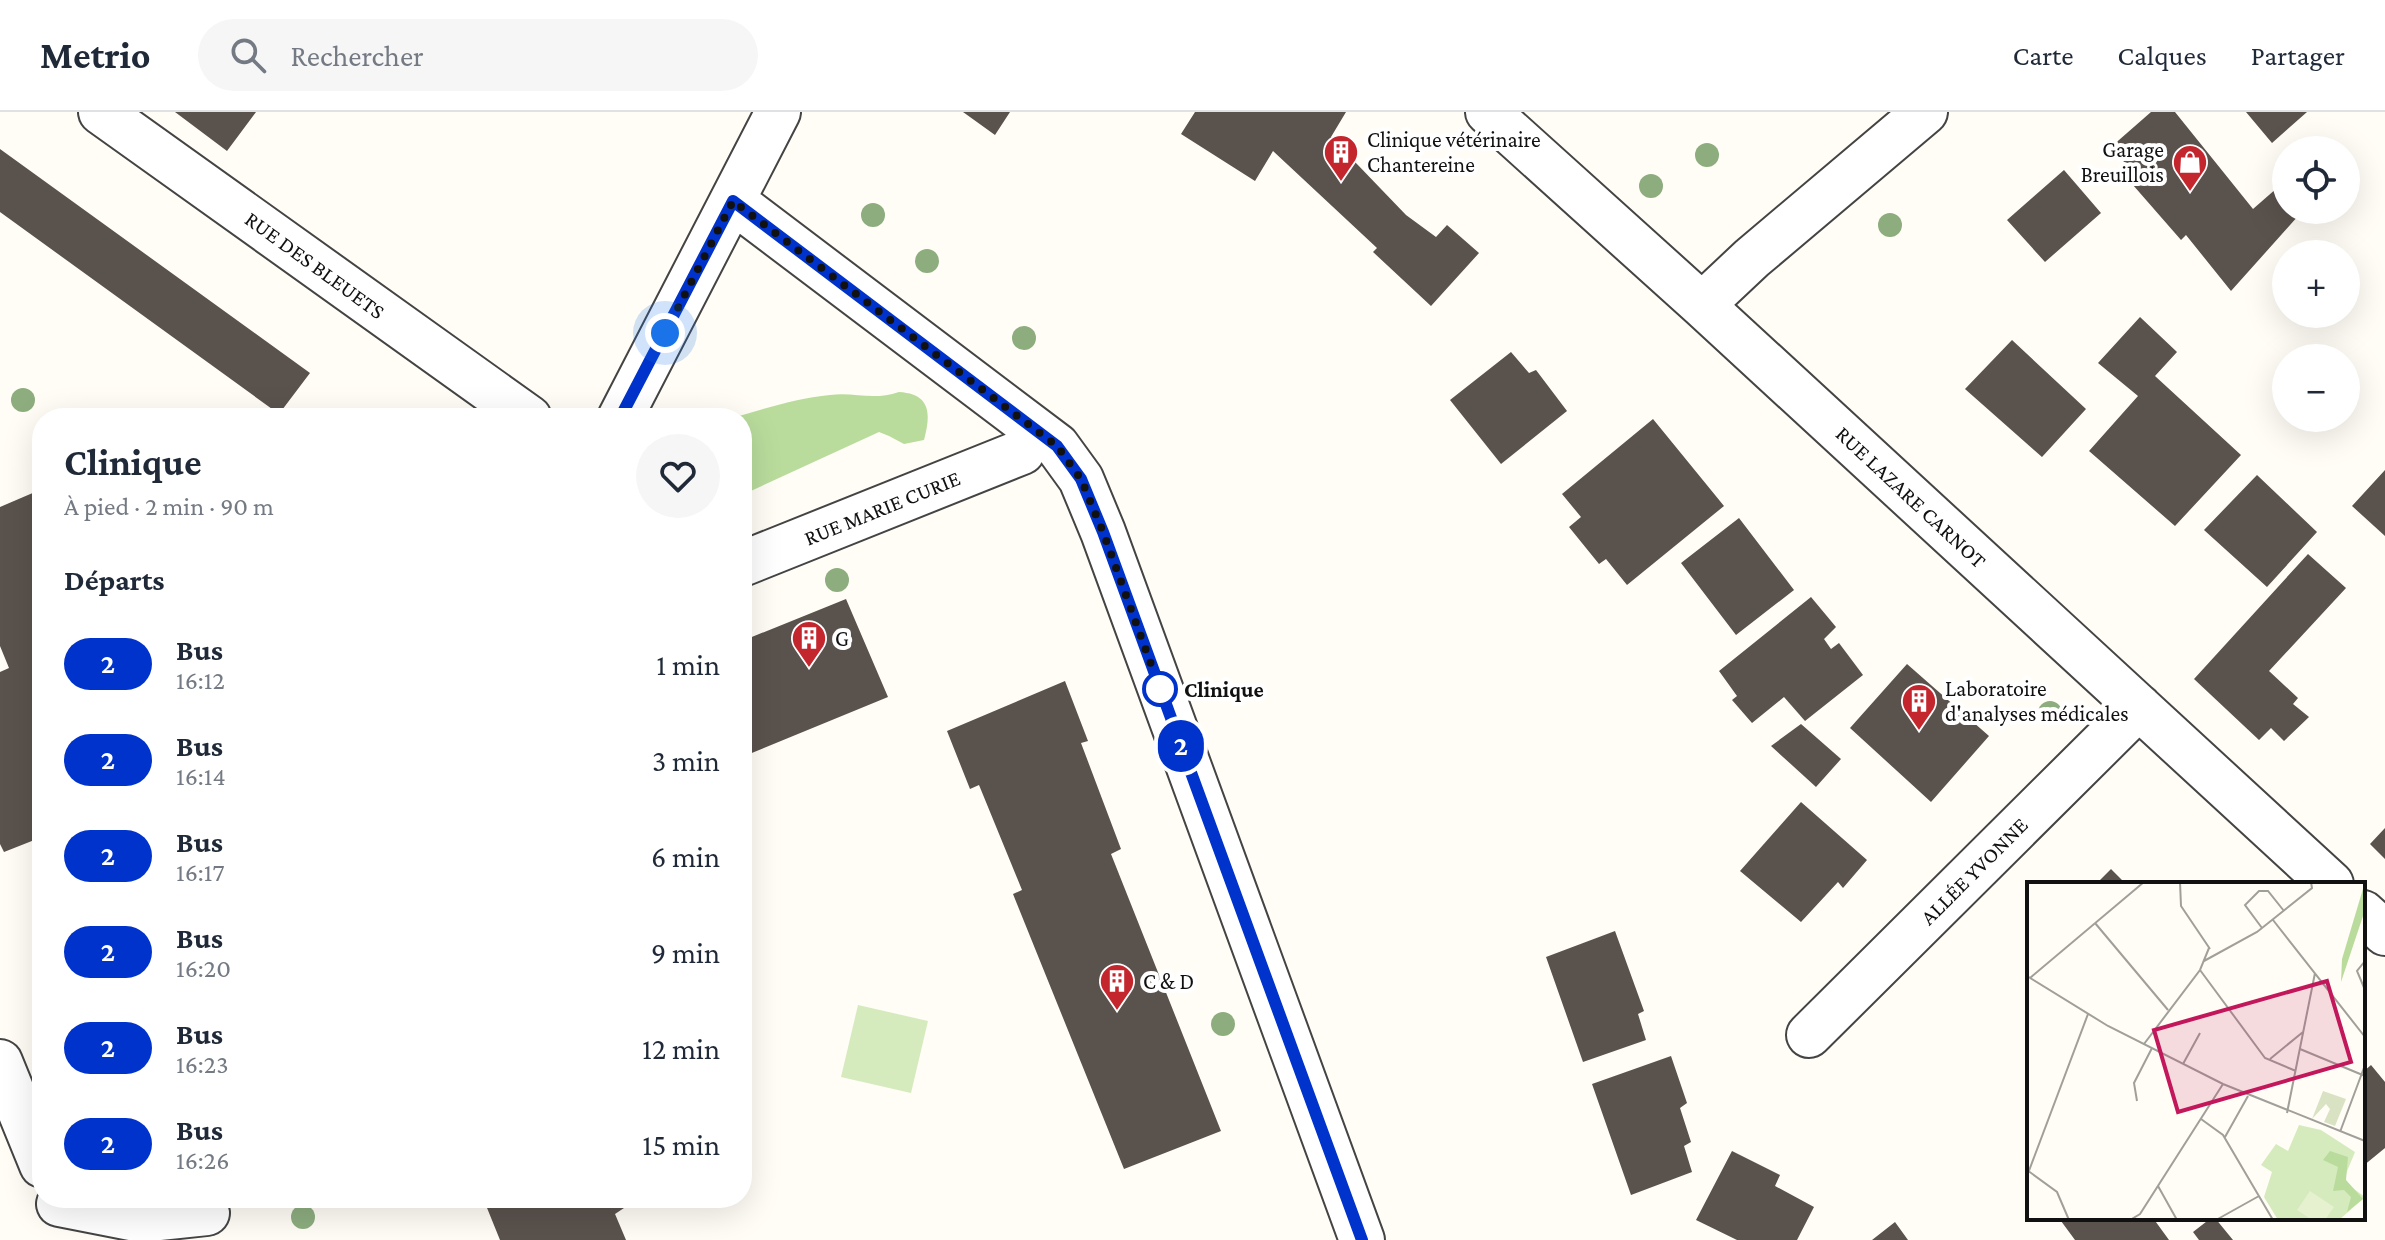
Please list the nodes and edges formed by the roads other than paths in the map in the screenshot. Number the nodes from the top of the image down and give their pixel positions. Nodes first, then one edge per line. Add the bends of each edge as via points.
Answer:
1 (101, 112) edge
2 (778, 112) edge
3 (1488, 112) edge
4 (1925, 112) edge
5 (733, 201) junction
6 (1702, 305) junction
7 (515, 408) edge
8 (625, 408) edge
9 (1022, 452) dead end
10 (752, 560) edge
11 (2139, 707) junction
12 (2329, 882) edge
13 (2365, 915) edge
14 (2385, 933) edge
15 (1809, 1035) dead end
16 (0, 1062) edge
17 (32, 1140) edge
18 (63, 1214) edge
19 (205, 1217) edge
20 (1362, 1240) edge

1 - 7 street, RUE DES BLEUETS
2 - 5 street
3 - 6 street, RUE LAZARE CARNOT
4 - 6 street
5 - 8 street
5 - 20 street via 1057,446 1081,479
6 - 11 street, RUE LAZARE CARNOT
9 - 10 street, RUE MARIE CURIE
11 - 12 street, RUE LAZARE CARNOT
11 - 15 street, ALLÉE YVONNE
13 - 14 street
16 - 17 street
18 - 19 street via 141,1220

